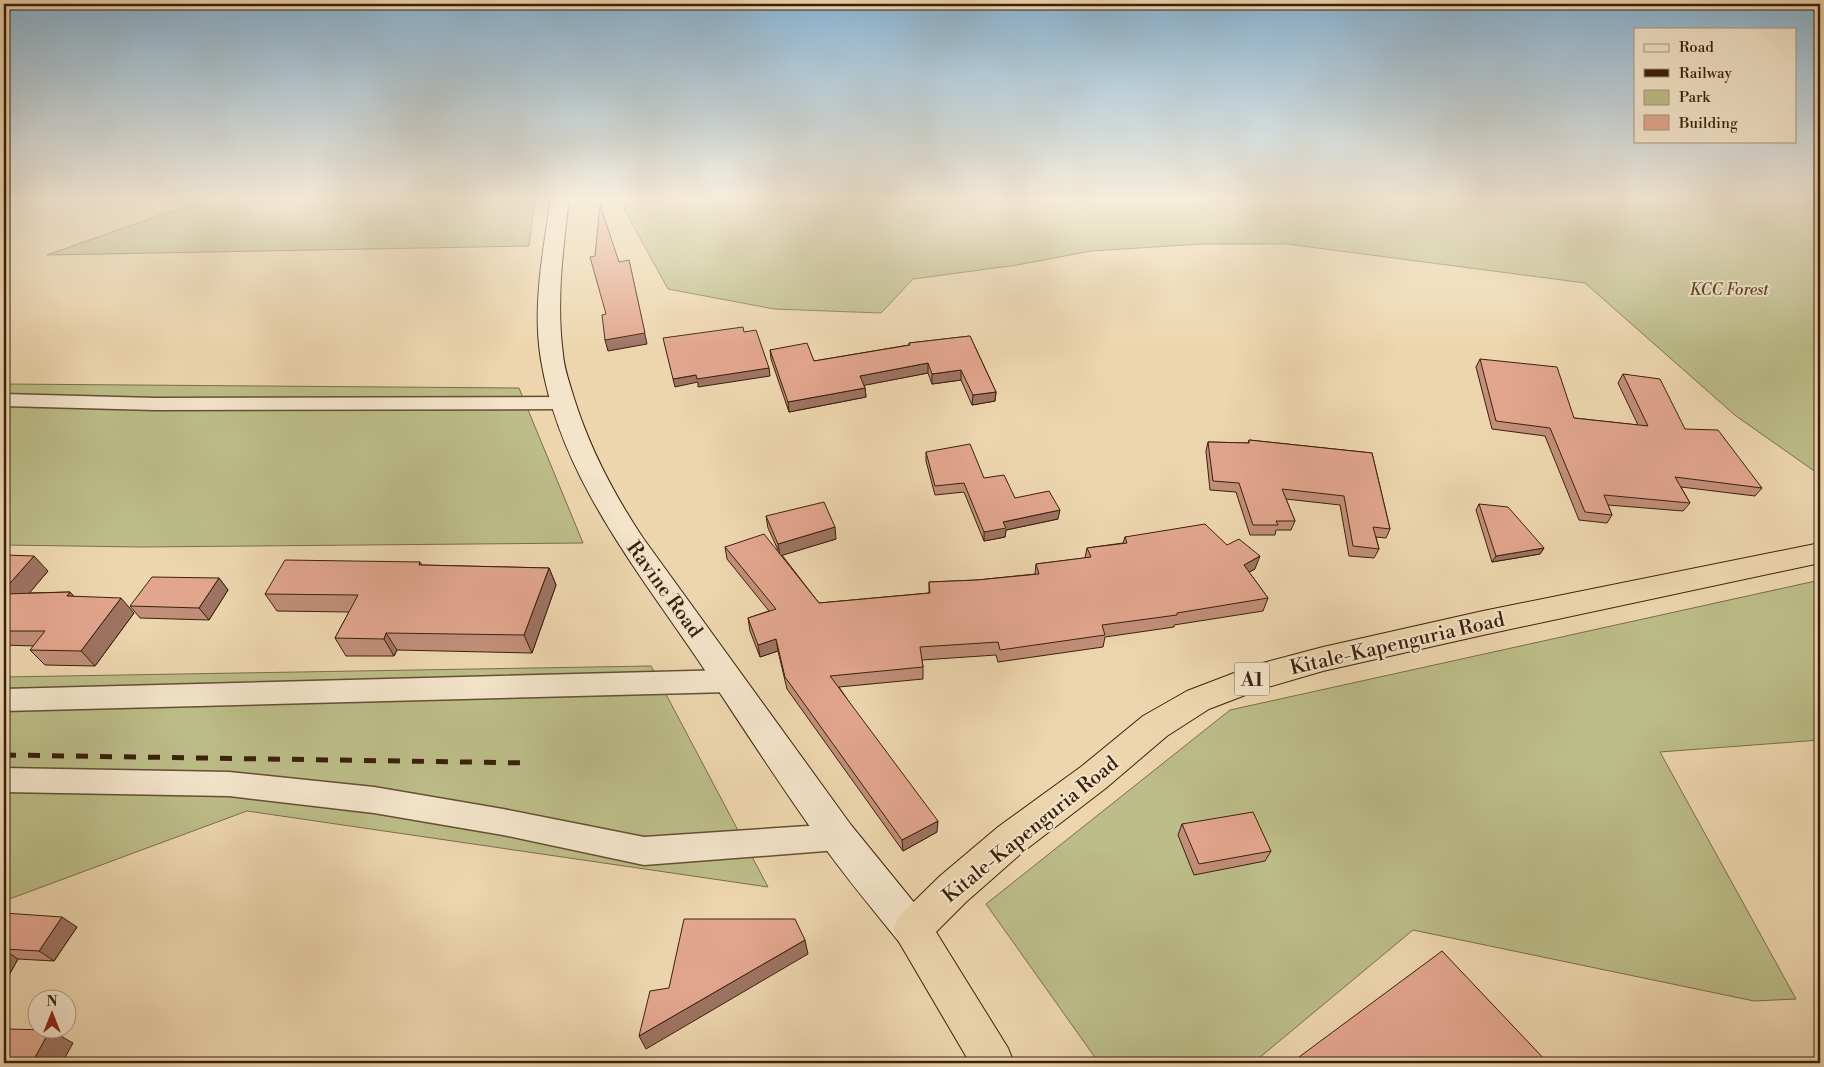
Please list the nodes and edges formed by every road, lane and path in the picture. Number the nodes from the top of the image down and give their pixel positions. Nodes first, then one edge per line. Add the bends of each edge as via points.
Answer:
1 (552, 248) edge
2 (4, 400) edge
3 (563, 403) junction
4 (1820, 553) edge
5 (730, 681) junction
6 (4, 700) edge
7 (4, 780) edge
8 (838, 837) junction
9 (912, 929) junction
10 (993, 1063) edge

1 - 3 street, Ravine Road via 549,298 551,354
2 - 3 street via 154,404
3 - 5 street, Ravine Road via 580,450 611,511 642,560
4 - 9 highway, Kitale-Kapenguria Road / A1 via 1493,620 1333,657 1255,678 1198,700 1156,726 1011,839
5 - 6 street
5 - 8 street, Ravine Road
7 - 8 street via 228,784 374,800 504,822 644,851
8 - 9 street, Ravine Road
9 - 10 highway

